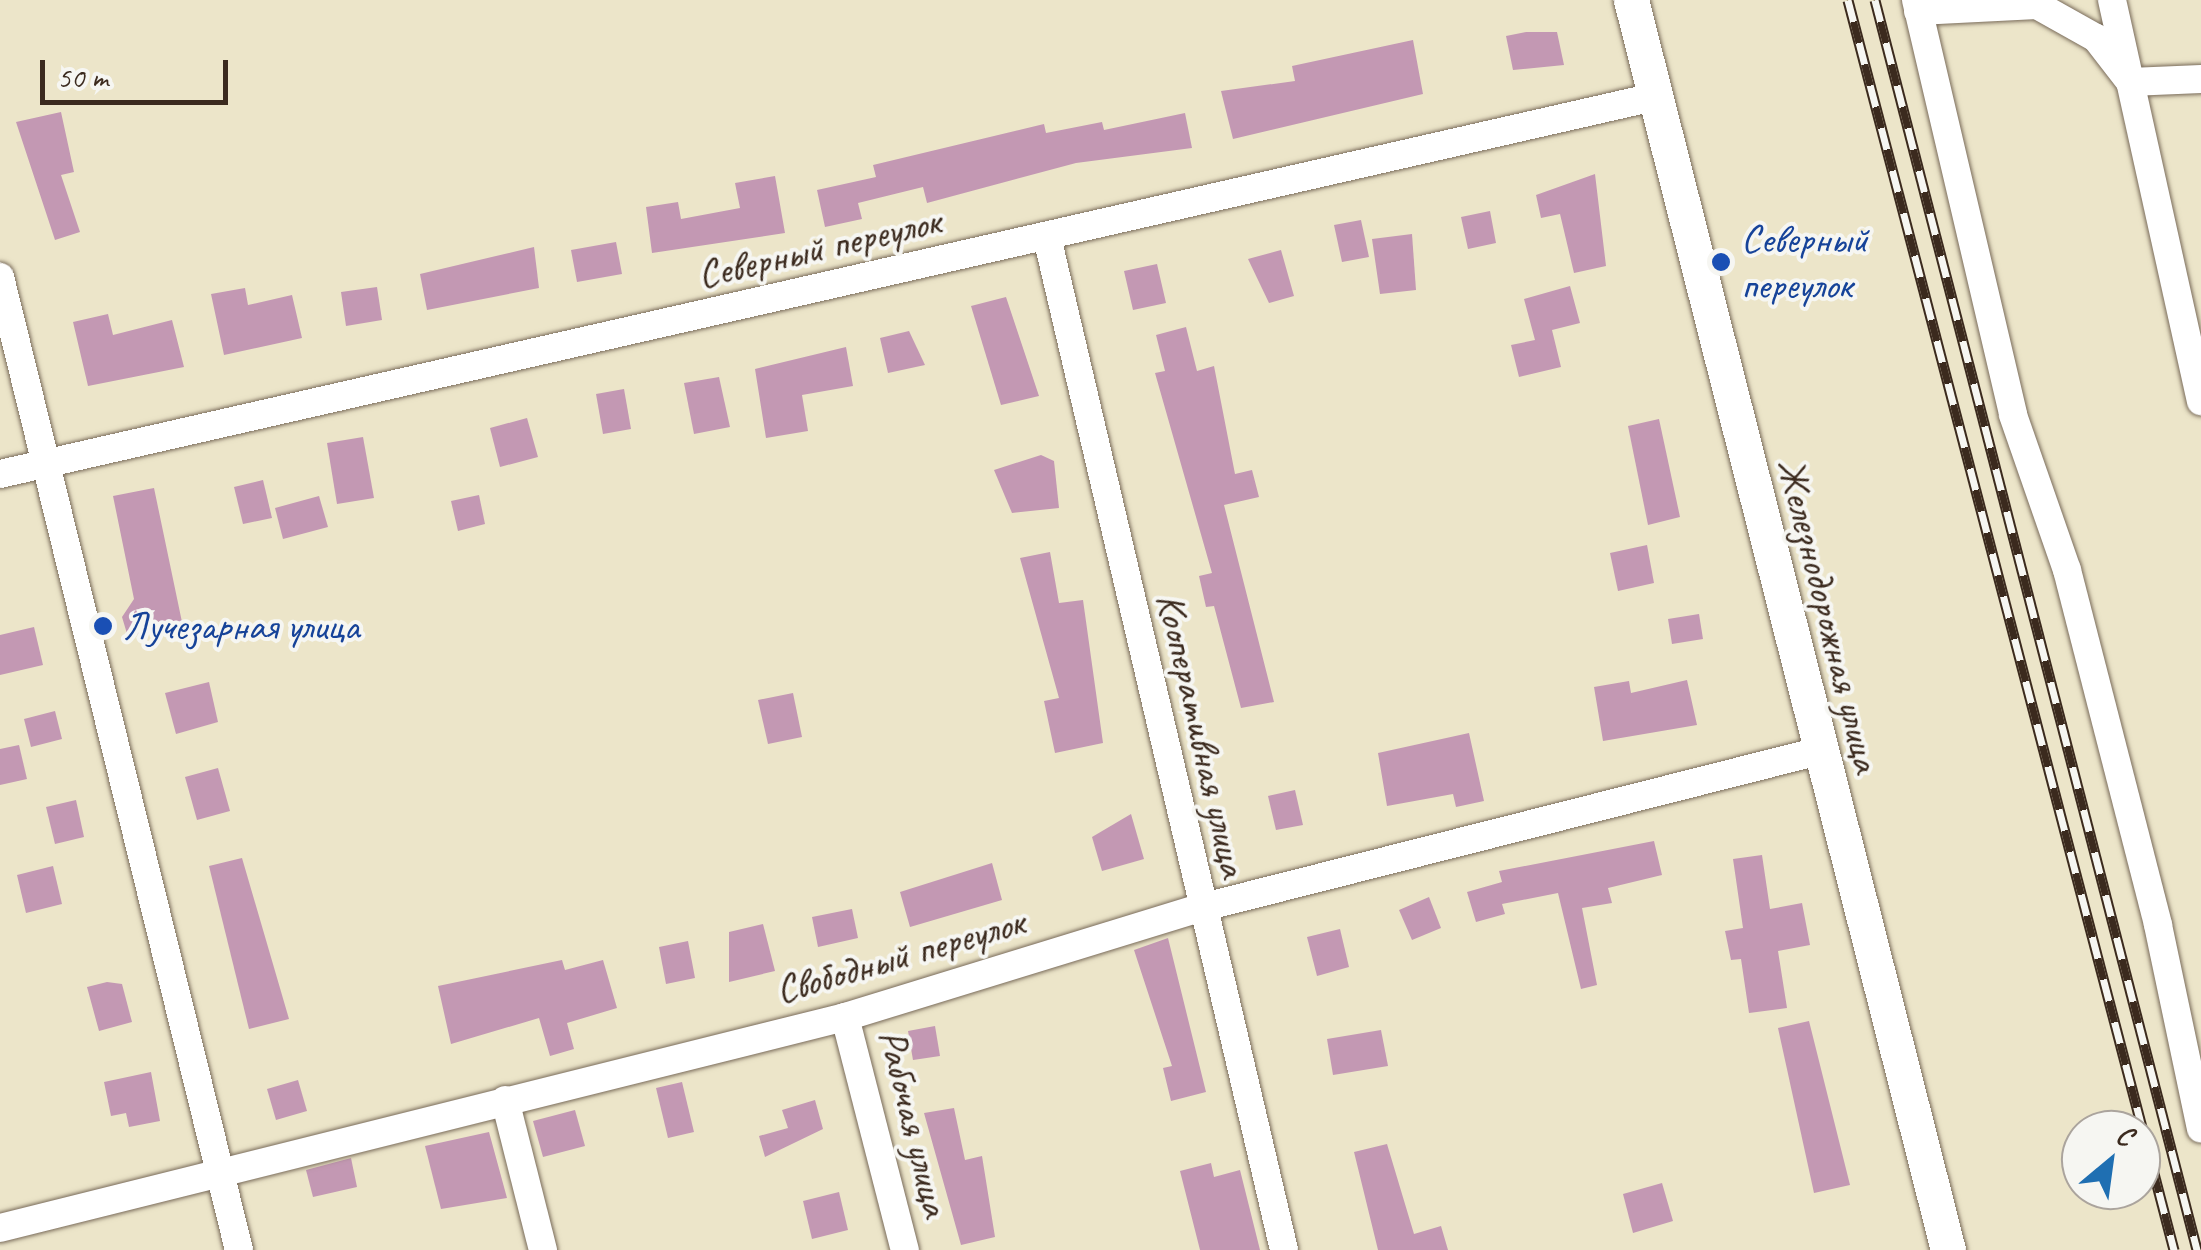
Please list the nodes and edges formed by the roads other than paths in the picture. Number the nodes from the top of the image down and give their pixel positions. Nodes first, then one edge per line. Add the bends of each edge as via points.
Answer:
1 (1630, 0) edge
2 (2112, 0) edge
3 (1917, 6) edge
4 (2201, 78) edge
5 (2130, 82) junction
6 (1654, 97) junction
7 (1048, 237) junction
8 (0, 278) edge
9 (2201, 401) edge
10 (48, 463) junction
11 (0, 474) edge
12 (1819, 751) junction
13 (1200, 908) junction
14 (845, 1017) junction
15 (505, 1100) junction
16 (2201, 1129) edge
17 (216, 1167) junction
18 (0, 1228) edge
19 (239, 1250) edge
20 (543, 1250) edge
21 (905, 1250) edge
22 (1284, 1250) edge
23 (1948, 1250) edge

1 - 6 main road, Железнодорожная улица
2 - 5 street
3 - 5 street via 2037,5 2096,38
3 - 16 street via 2013,415 2067,570 2158,925
4 - 5 street
5 - 9 street
6 - 7 street, Северный переулок
6 - 12 main road, Железнодорожная улица
7 - 10 street, Северный переулок
7 - 13 street, Кооперативная улица
8 - 10 street
10 - 11 street, Северный переулок
10 - 17 street
12 - 13 street, Свободный переулок
12 - 23 main road, Железнодорожная улица
13 - 14 street, Свободный переулок
13 - 22 street, Кооперативная улица
14 - 15 street, Свободный переулок
14 - 21 street, Рабочая улица
15 - 17 street, Свободный переулок
15 - 20 street
17 - 18 street, Свободный переулок
17 - 19 street

